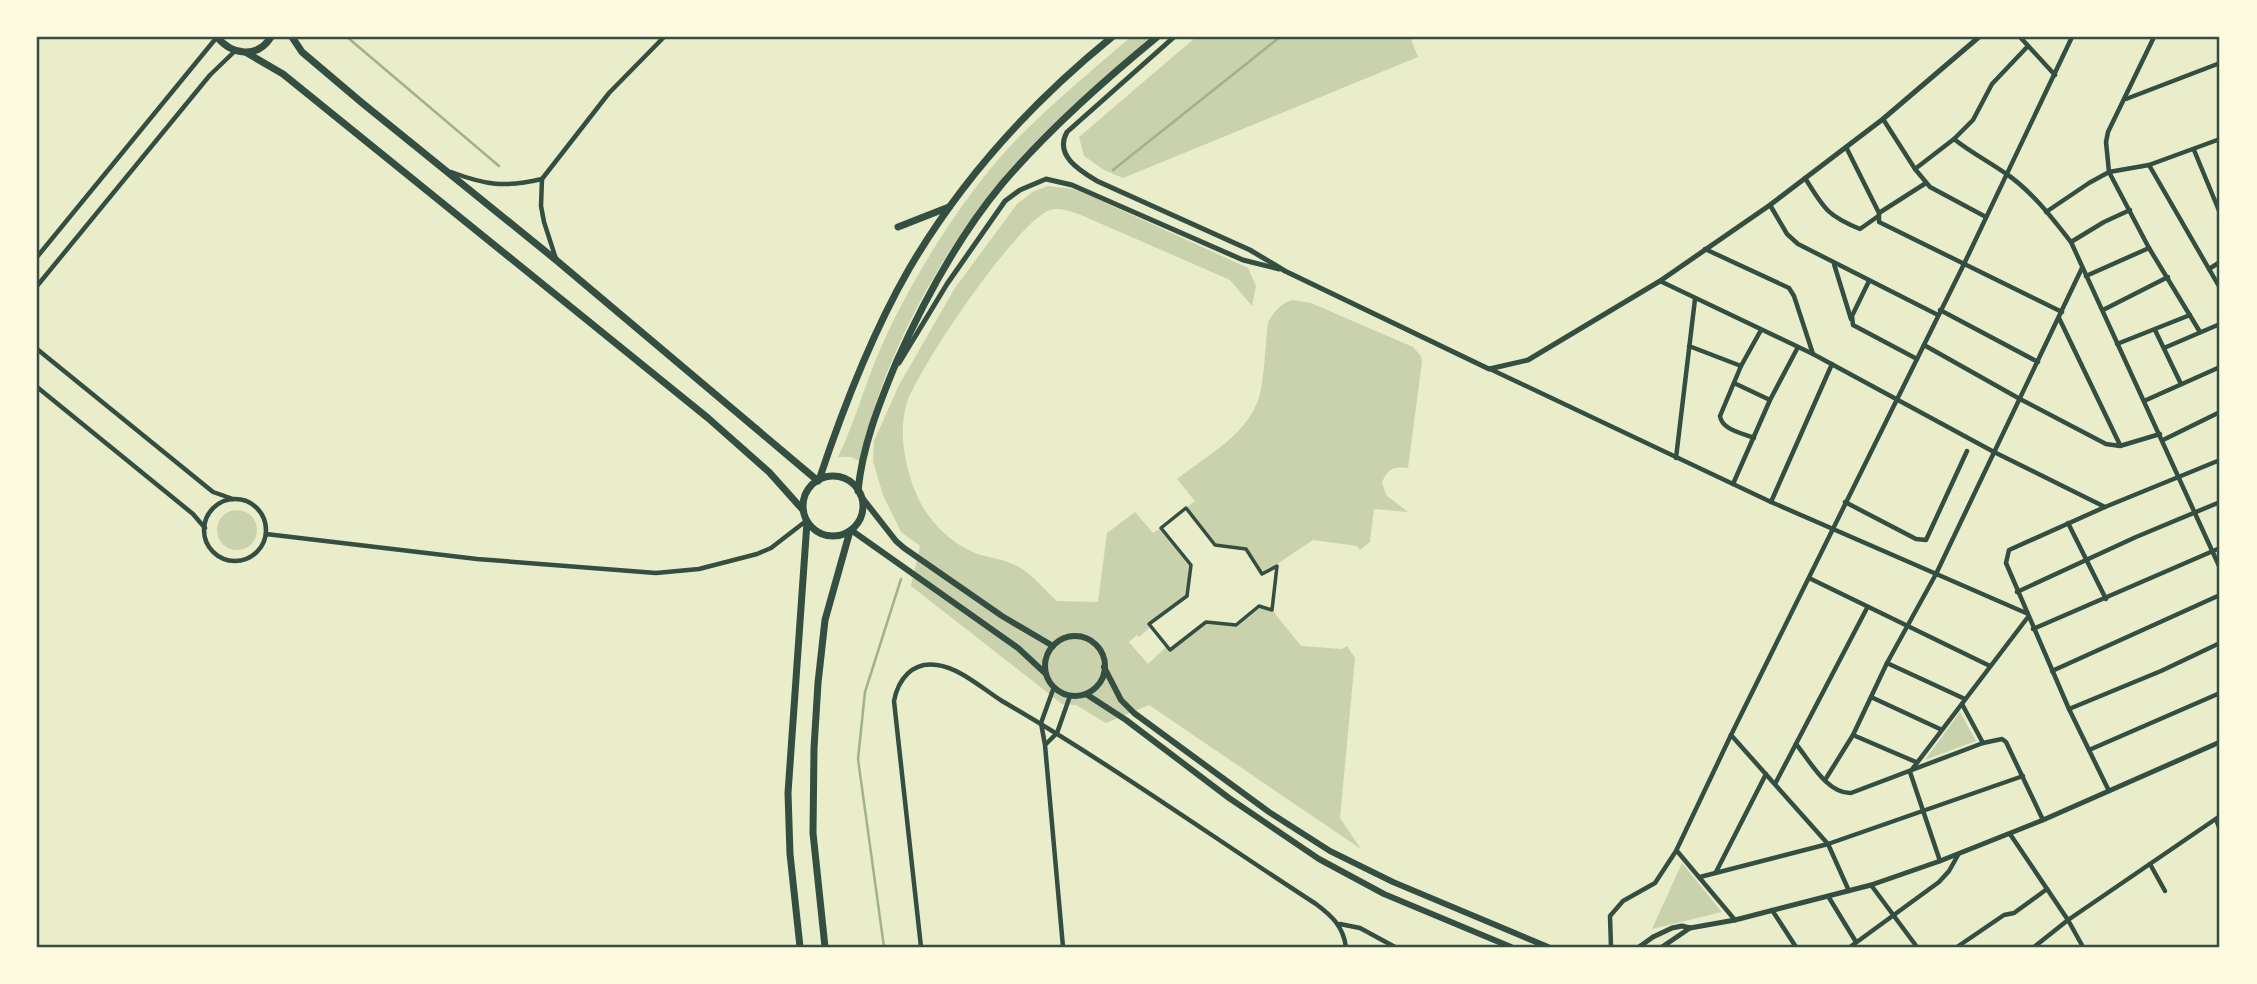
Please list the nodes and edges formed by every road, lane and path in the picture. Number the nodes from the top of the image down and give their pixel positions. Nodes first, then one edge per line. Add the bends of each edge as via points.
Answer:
1 (217, 37) edge
2 (271, 37) edge
3 (292, 37) edge
4 (664, 37) edge
5 (1112, 37) edge
6 (1157, 37) edge
7 (1174, 37) edge
8 (1979, 37) edge
9 (2020, 37) edge
10 (2072, 37) edge
11 (2154, 37) edge
12 (2028, 46) junction
13 (235, 51) junction
14 (247, 52) junction
15 (2220, 63) edge
16 (2055, 75) junction
17 (2125, 99) junction
18 (1883, 119) junction
19 (1954, 139) junction
20 (2220, 139) edge
21 (1846, 147) junction
22 (2194, 150) junction
23 (2149, 165) junction
24 (1915, 169) junction
25 (447, 171) junction
26 (2109, 172) junction
27 (2007, 174) junction
28 (1805, 178) junction
29 (542, 179) junction
30 (1926, 183) junction
31 (1770, 205) junction
32 (950, 207) junction
33 (2130, 210) junction
34 (2046, 212) junction
35 (2220, 213) edge
36 (1878, 215) junction
37 (1986, 217) junction
38 (898, 227) dead end
39 (2071, 242) junction
40 (2150, 248) junction
41 (1704, 249) junction
42 (37, 257) edge
43 (556, 260) junction
44 (2220, 262) edge
45 (1834, 264) junction
46 (1964, 264) junction
47 (2082, 267) junction
48 (2209, 269) junction
49 (1285, 271) junction
50 (2086, 276) junction
51 (2168, 277) junction
52 (1660, 281) junction
53 (1868, 281) junction
54 (37, 286) edge
55 (2220, 288) edge
56 (1695, 299) junction
57 (2103, 310) junction
58 (2062, 312) junction
59 (1939, 313) junction
60 (2190, 315) junction
61 (2059, 318) junction
62 (1851, 320) junction
63 (2220, 324) edge
64 (1761, 330) junction
65 (2155, 330) junction
66 (2200, 332) junction
67 (2117, 344) junction
68 (1924, 345) junction
69 (1689, 346) junction
70 (1798, 347) junction
71 (2164, 348) junction
72 (37, 349) edge
73 (1813, 354) junction
74 (1917, 359) junction
75 (2038, 362) junction
76 (1832, 364) junction
77 (1741, 366) junction
78 (2220, 367) edge
79 (1489, 369) junction
80 (889, 380) junction
81 (1734, 383) junction
82 (2181, 384) junction
83 (37, 387) edge
84 (1896, 399) junction
85 (2020, 399) junction
86 (1770, 400) junction
87 (2144, 401) junction
88 (2220, 412) edge
89 (2162, 437) junction
90 (1754, 438) junction
91 (2120, 446) junction
92 (1967, 451) dead end
93 (1994, 452) junction
94 (1676, 458) junction
95 (2220, 460) edge
96 (2178, 478) junction
97 (818, 480) junction
98 (1733, 485) junction
99 (859, 493) junction
100 (233, 499) junction
101 (1771, 502) junction
102 (1845, 502) junction
103 (2220, 502) edge
104 (2105, 507) junction
105 (803, 510) junction
106 (2194, 512) junction
107 (807, 521) junction
108 (2067, 523) junction
109 (1833, 527) junction
110 (205, 528) junction
111 (1161, 528) joint
112 (850, 530) junction
113 (266, 534) junction
114 (2220, 548) edge
115 (2213, 552) junction
116 (2086, 560) junction
117 (2220, 568) edge
118 (1936, 574) junction
119 (1810, 578) junction
120 (2017, 592) junction
121 (2220, 595) edge
122 (2106, 598) junction
123 (1867, 608) junction
124 (2027, 615) junction
125 (1907, 626) junction
126 (2034, 629) junction
127 (2220, 643) edge
128 (1053, 646) junction
129 (1887, 663) junction
130 (1990, 666) junction
131 (1104, 667) junction
132 (2052, 671) junction
133 (1045, 673) junction
134 (1054, 687) junction
135 (2220, 693) edge
136 (1086, 694) junction
137 (1070, 696) junction
138 (1871, 697) junction
139 (1963, 701) junction
140 (2069, 709) junction
141 (1041, 723) junction
142 (1940, 730) junction
143 (1057, 733) junction
144 (1731, 735) junction
145 (1853, 735) junction
146 (2220, 742) edge
147 (1983, 743) junction
148 (1796, 744) junction
149 (1045, 745) junction
150 (2089, 750) junction
151 (1917, 762) junction
152 (1910, 772) junction
153 (1766, 774) junction
154 (2023, 776) junction
155 (1825, 780) junction
156 (1775, 784) junction
157 (2109, 791) junction
158 (1924, 811) junction
159 (2218, 817) edge
160 (2043, 820) junction
161 (2220, 830) edge
162 (2010, 834) junction
163 (1828, 844) junction
164 (1676, 851) junction
165 (1959, 854) junction
166 (1940, 861) junction
167 (2150, 863) junction
168 (1716, 872) junction
169 (1700, 877) junction
170 (1871, 885) junction
171 (2048, 889) junction
172 (1849, 891) junction
173 (2165, 891) dead end
174 (1828, 896) junction
175 (1772, 910) junction
176 (1894, 914) junction
177 (1735, 920) junction
178 (2068, 920) junction
179 (1339, 924) junction
180 (1690, 928) junction
181 (1856, 942) junction
182 (800, 947) edge
183 (825, 947) edge
184 (921, 947) edge
185 (1063, 947) edge
186 (1346, 947) edge
187 (1395, 947) edge
188 (1511, 947) edge
189 (1548, 947) edge
190 (1611, 947) edge
191 (1639, 947) edge
192 (1662, 947) edge
193 (1796, 947) edge
194 (1850, 947) edge
195 (1917, 947) edge
196 (1957, 947) edge
197 (2034, 947) edge
198 (2083, 947) edge

1 - 13 highway
1 - 42 street
2 - 14 highway via 259,49
3 - 25 highway via 310,59
4 - 29 street via 609,93
5 - 32 highway via 1042,98
6 - 80 highway via 1080,104 1001,186 940,275
7 - 49 street via 1074,123 1063,138 1063,148 1077,169 1097,181 1250,250
8 - 18 street
9 - 12 street
10 - 16 street
11 - 17 street
12 - 16 street
12 - 19 street via 1992,84 1973,120
13 - 14 highway
13 - 54 street via 210,75
14 - 105 highway via 283,74 708,418 769,472
15 - 17 street
16 - 27 street
17 - 26 street via 2108,132
18 - 21 street
18 - 24 street
19 - 24 street
19 - 27 street
20 - 22 street
21 - 28 street
21 - 36 street
22 - 23 street
22 - 35 street
23 - 26 street
23 - 48 street
24 - 30 street
25 - 29 street via 499,186
25 - 43 highway
26 - 33 street
26 - 34 street
27 - 34 street
27 - 37 street
28 - 31 street
28 - 36 street via 1838,220 1860,229
29 - 43 street via 541,206
30 - 36 street
30 - 37 street
31 - 41 street
31 - 45 street via 1787,234
32 - 38 highway
32 - 97 highway via 889,306
33 - 39 street
33 - 40 street
34 - 39 street
36 - 46 street via 1879,222
37 - 46 street
39 - 47 street
40 - 50 street
40 - 51 street
41 - 52 street
41 - 73 street via 1789,288
43 - 97 highway
44 - 48 street
45 - 53 street
45 - 62 street
46 - 58 street
46 - 59 street
47 - 50 street
47 - 58 street
48 - 55 street
49 - 79 street
49 - 80 street via 1243,260 1072,185 1046,179 1005,201 947,284
50 - 57 street
51 - 57 street
51 - 60 street
52 - 56 street
52 - 79 street via 1528,360
53 - 59 street
53 - 62 street
56 - 64 street
56 - 69 street
57 - 67 street
58 - 61 street
59 - 68 street
59 - 75 street
60 - 65 street
60 - 66 street
61 - 75 street
61 - 91 street
62 - 74 street
63 - 66 street
64 - 70 street
64 - 77 street
65 - 67 street
65 - 71 street
66 - 71 street
67 - 87 street
68 - 74 street
68 - 85 street
69 - 77 street
69 - 94 street
70 - 73 street
70 - 86 street
71 - 82 street
72 - 100 street via 213,492
73 - 76 street
74 - 84 street
75 - 85 street
76 - 84 street
76 - 101 street
77 - 81 street
78 - 82 street
79 - 94 street
80 - 99 highway via 868,442
81 - 86 street
81 - 90 street via 1720,422
82 - 87 street
83 - 110 street
84 - 93 street
84 - 102 street
85 - 91 street via 2106,444
85 - 93 street
86 - 90 street
87 - 89 street
88 - 89 street
89 - 91 street
89 - 96 street
90 - 98 street
92 - 102 street via 1926,540
93 - 104 street
93 - 118 street
94 - 98 street
95 - 96 street
96 - 104 street
96 - 106 street
97 - 99 highway via 845,479
97 - 105 highway via 806,493
98 - 101 street
99 - 112 highway via 862,514
99 - 128 main road via 904,548
100 - 110 street via 213,508
100 - 113 street via 257,508
101 - 109 street
102 - 109 street
103 - 106 street
104 - 108 street
105 - 107 highway
106 - 115 street
106 - 116 street
107 - 112 highway via 814,530 831,536
107 - 113 street via 757,554 699,569 656,573 477,559
107 - 182 highway via 788,781 788,830
108 - 116 street
108 - 120 street via 2009,550 2006,563
109 - 118 street
109 - 119 street
110 - 113 street via 210,548 229,560 251,557
111 - 111 street via 1191,565 1186,596 1149,624 1170,650 1206,622 1236,625 1259,606 1272,610 1277,566 1262,574 1245,550 1215,545 1186,508
112 - 133 main road via 1018,648
112 - 183 highway via 825,620 814,736 813,832
114 - 115 street
115 - 117 street
115 - 122 street
116 - 120 street
116 - 122 street
118 - 124 street
118 - 125 street
119 - 123 street
119 - 144 street
120 - 124 street
121 - 132 street
122 - 126 street
123 - 125 street
123 - 148 street
124 - 126 street
124 - 130 street
125 - 129 street
125 - 130 street
126 - 132 street
127 - 140 street
128 - 131 main road via 1067,638 1086,639 1101,652
128 - 133 main road
129 - 138 street
129 - 139 street
130 - 139 street
131 - 136 main road via 1099,683
131 - 189 main road via 1121,700 1134,713 1314,842 1393,882
132 - 140 street
133 - 134 main road
134 - 137 main road
134 - 141 street
135 - 150 street
136 - 137 main road
136 - 188 main road via 1319,859 1384,894
137 - 143 street
138 - 142 street
138 - 145 street
139 - 142 street
139 - 147 street
140 - 150 street
141 - 143 street
141 - 149 street
141 - 184 street via 936,664 916,667 901,681 894,701
142 - 151 street
143 - 149 street
143 - 179 street
144 - 153 street
144 - 164 street
145 - 151 street
145 - 155 street
146 - 157 street
147 - 152 street
147 - 154 street via 2004,740
148 - 155 street
148 - 156 street
149 - 185 street
150 - 157 street
151 - 152 street
152 - 155 street via 1851,793 1839,792
152 - 158 street
153 - 156 street
153 - 168 street
154 - 158 street
154 - 160 street
156 - 163 street
157 - 160 street
158 - 163 street
158 - 166 street
159 - 161 street
159 - 167 street
160 - 162 street
162 - 165 street
162 - 171 street
163 - 168 street
163 - 172 street
164 - 169 street
164 - 190 street via 1655,883 1616,907 1610,916
165 - 166 street
165 - 176 street via 1939,882
166 - 170 street
167 - 173 street
167 - 178 street
168 - 169 street
169 - 177 street
170 - 172 street
170 - 176 street
171 - 178 street
171 - 196 street
172 - 174 street
174 - 175 street
174 - 181 street
175 - 177 street
175 - 193 street
176 - 181 street
176 - 195 street
177 - 180 street
178 - 197 street
178 - 198 street
179 - 186 street
179 - 187 street via 1360,928
180 - 191 street via 1662,931
180 - 192 street
181 - 194 street

